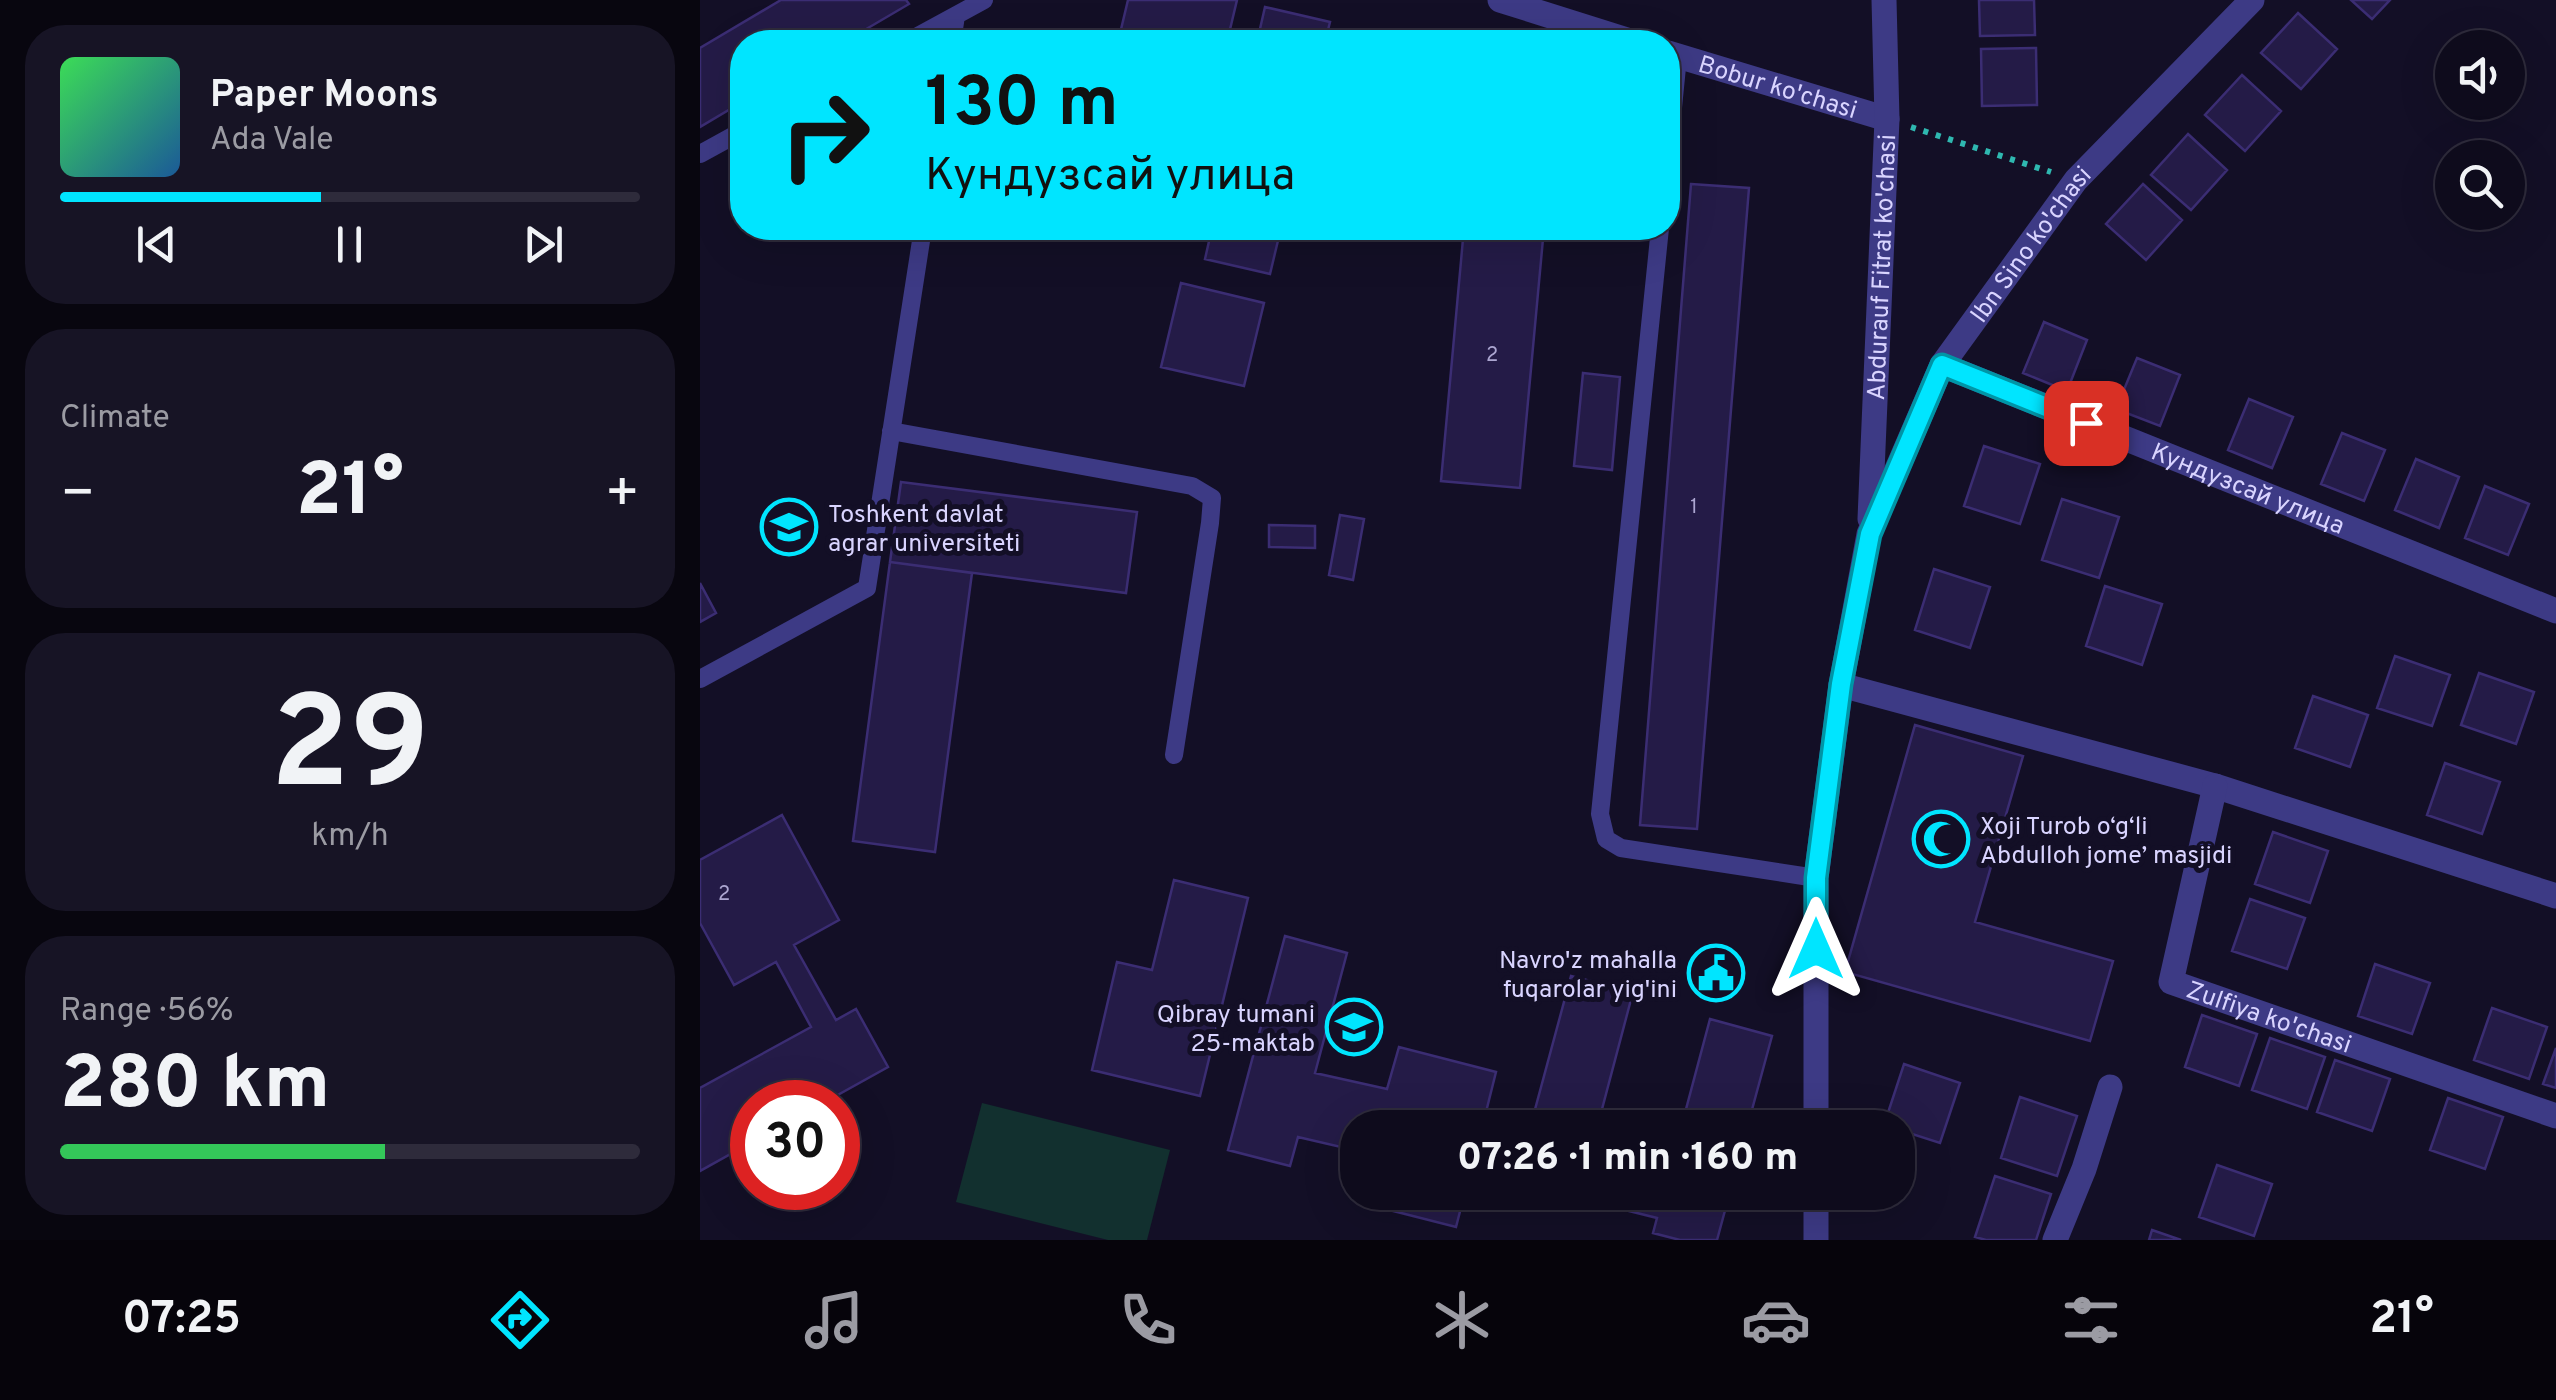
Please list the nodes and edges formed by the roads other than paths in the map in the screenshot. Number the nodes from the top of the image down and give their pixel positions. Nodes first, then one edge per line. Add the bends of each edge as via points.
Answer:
1 (984, 0) edge
2 (1500, 0) edge
3 (1884, 0) edge
4 (2252, 0) edge
5 (956, 16) junction
6 (930, 30) edge
7 (954, 30) edge
8 (1595, 30) edge
9 (1680, 57) edge
10 (1886, 119) junction
11 (730, 138) edge
12 (700, 154) edge
13 (921, 240) edge
14 (1659, 240) edge
15 (1942, 365) junction
16 (892, 431) junction
17 (1870, 534) junction
18 (2556, 612) edge
19 (700, 679) edge
20 (1841, 684) junction
21 (1174, 755) dead end
22 (2216, 786) junction
23 (1816, 878) junction
24 (2556, 896) edge
25 (2110, 1087) dead end
26 (1816, 1110) edge
27 (2556, 1116) edge
28 (1816, 1210) edge
29 (1816, 1240) edge
30 (2055, 1240) edge

1 - 5 lane
2 - 8 street
3 - 10 street, Abdurauf Fitrat ko'chasi
4 - 15 street, Ibn Sino ko'chasi via 2076,180
5 - 6 lane
5 - 7 lane
9 - 10 street, Bobur ko'chasi
10 - 17 street, Abdurauf Fitrat ko'chasi
11 - 12 lane
13 - 16 lane
14 - 23 lane via 1600,814 1606,839 1620,848
15 - 17 street, Ibn Sino ko'chasi
15 - 18 street, Кундузсай улица
16 - 19 lane via 867,588
16 - 21 lane via 1192,486 1212,498
17 - 20 street, Ibn Sino ko'chasi
20 - 22 street
20 - 23 street, Ibn Sino ko'chasi
22 - 24 street
22 - 27 street, Zulfiya ko'chasi via 2171,982
23 - 26 street, Ibn Sino ko'chasi
25 - 30 street
28 - 29 street

